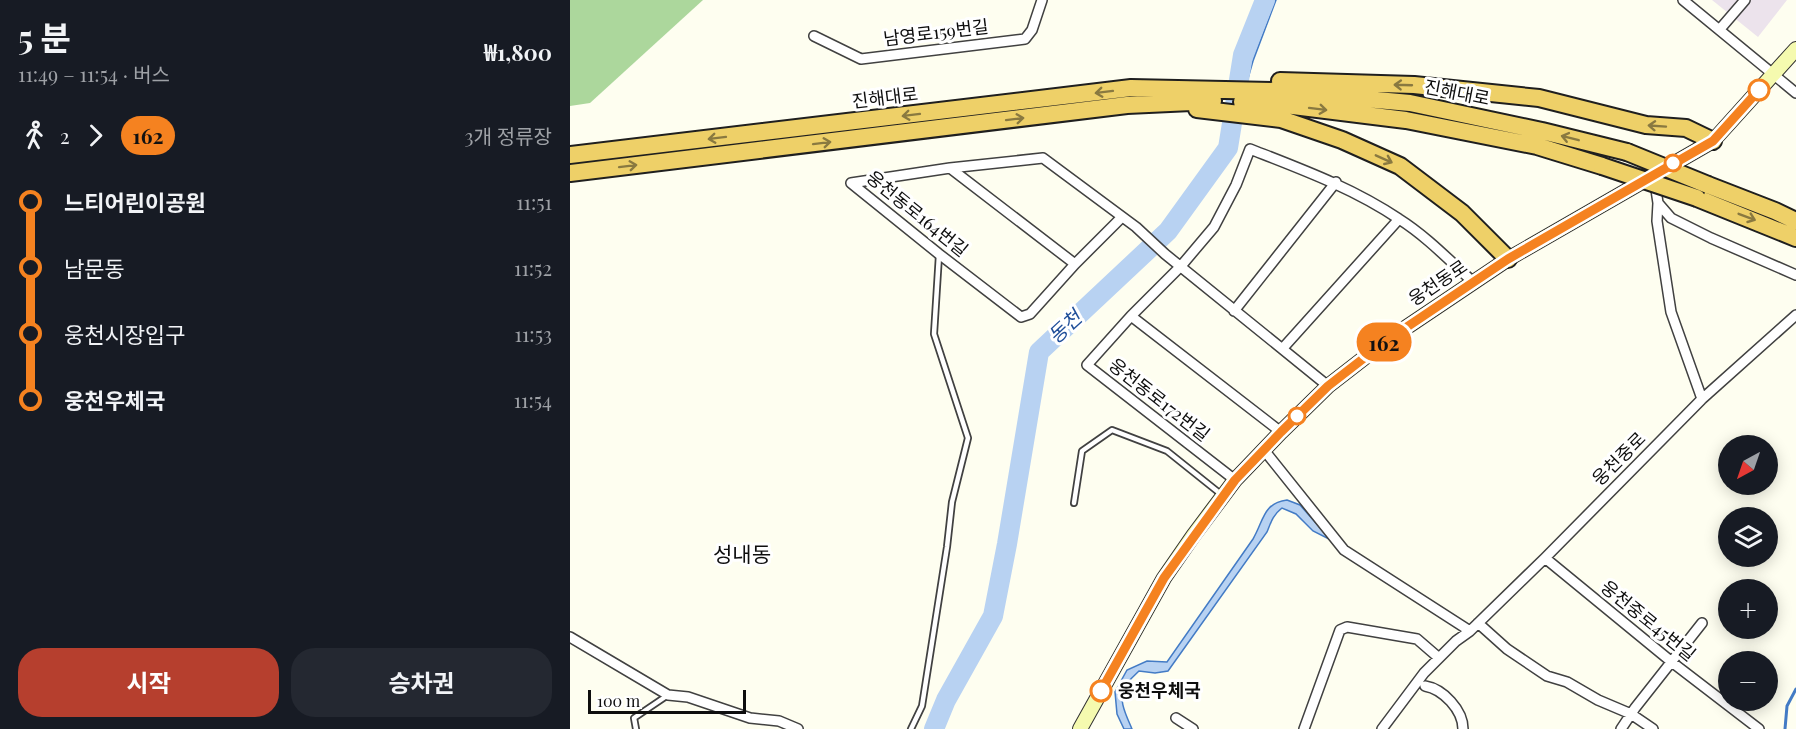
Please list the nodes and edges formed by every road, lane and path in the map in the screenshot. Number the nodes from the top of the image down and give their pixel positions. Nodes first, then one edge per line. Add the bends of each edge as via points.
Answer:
1 (1042, 0) edge
2 (1683, 0) edge
3 (1745, 0) edge
4 (1720, 29) junction
5 (814, 36) dead end
6 (1796, 49) edge
7 (1773, 75) junction
8 (1276, 86) junction
9 (1796, 93) edge
10 (1199, 95) junction
11 (1254, 109) junction
12 (1713, 141) junction
13 (570, 155) edge
14 (950, 168) junction
15 (570, 173) edge
16 (1653, 174) junction
17 (1336, 182) junction
18 (1703, 191) junction
19 (1658, 203) junction
20 (1121, 218) junction
21 (1399, 219) junction
22 (1793, 219) edge
23 (1796, 237) edge
24 (939, 254) junction
25 (1508, 259) junction
26 (1075, 264) junction
27 (1181, 266) junction
28 (1796, 275) edge
29 (1472, 281) junction
30 (1234, 311) junction
31 (1796, 315) edge
32 (1131, 316) junction
33 (1283, 348) junction
34 (1328, 386) junction
35 (1702, 399) junction
36 (1281, 432) junction
37 (1264, 450) junction
38 (1235, 480) junction
39 (1224, 497) junction
40 (1074, 503) dead end
41 (1545, 558) junction
42 (1478, 623) junction
43 (1702, 623) dead end
44 (1470, 631) junction
45 (570, 637) edge
46 (1439, 658) junction
47 (1673, 663) junction
48 (1425, 686) dead end
49 (668, 695) junction
50 (1631, 714) junction
51 (1176, 718) dead end
52 (1385, 725) edge
53 (636, 729) edge
54 (798, 729) edge
55 (911, 729) edge
56 (1080, 729) edge
57 (1193, 729) edge
58 (1304, 729) edge
59 (1397, 729) edge
60 (1463, 729) edge
61 (1621, 729) edge
62 (1653, 729) edge
63 (1759, 729) edge

1 - 5 street, 남영로159번길 via 1025,39 861,59
2 - 4 street
3 - 4 street
4 - 7 street
6 - 7 main road, 웅천동로
7 - 9 street
7 - 12 main road, 웅천동로
8 - 10 highway
12 -> 8 highway via 1686,128 1646,125 1539,98 1414,85
18 -> 8 highway, 진해대로, bridge via 1627,152 1542,130 1410,104
10 - 11 highway
10 -> 13 highway, 진해대로 via 1131,88
15 -> 10 highway, 진해대로
11 -> 18 highway, 진해대로, bridge via 1406,120 1537,146
11 -> 25 highway via 1342,140 1400,166 1461,213
12 - 16 main road, 웅천동로
14 - 20 street, 웅천동로164번길 via 1043,158
14 - 24 street, 웅천동로164번길 via 851,183
14 - 26 street
16 - 19 street
16 - 25 main road, 웅천동로
17 - 21 street
17 - 27 street, 웅천동로172번길 via 1250,149 1214,227
17 - 30 street
18 - 22 highway
18 -> 23 highway
19 - 28 street via 1671,218
19 - 35 street via 1657,221 1671,312
20 - 26 street, 웅천동로164번길
20 - 27 street, 웅천동로164번길
21 - 29 street
21 - 33 street
24 - 26 street, 웅천동로164번길 via 1021,317 1030,314
24 - 55 lane via 934,334 968,438 952,502 922,706
25 - 29 main road, 웅천동로
27 - 30 street
27 - 32 street, 웅천동로172번길
29 - 34 main road, 웅천동로
30 - 33 street
31 - 35 street, 웅천중로
32 - 36 street
32 - 38 street, 웅천동로172번길 via 1087,365
33 - 34 street
34 - 36 main road, 웅천동로
35 - 41 street, 웅천중로
36 - 37 main road, 웅천동로
37 - 38 main road, 웅천동로
37 - 44 street via 1344,550
38 - 39 main road, 웅천동로
39 - 40 lane via 1167,451 1112,430 1082,451
39 - 56 main road, 웅천동로 via 1164,578
41 - 42 street, 웅천중로
41 - 47 street, 웅천중로45번길
42 - 44 street, 웅천중로
42 - 50 street via 1507,649 1547,675
43 - 47 street
44 - 46 street, 웅천중로
45 - 49 street
46 - 52 street, 웅천중로
46 - 58 street via 1417,639 1347,627 1340,630
47 - 50 street
47 - 63 street, 웅천중로45번길
48 - 60 street via 1437,688 1455,706
49 - 53 lane via 634,718
49 - 54 street via 688,697
50 - 61 street
50 - 62 street
51 - 57 street
52 - 59 street

